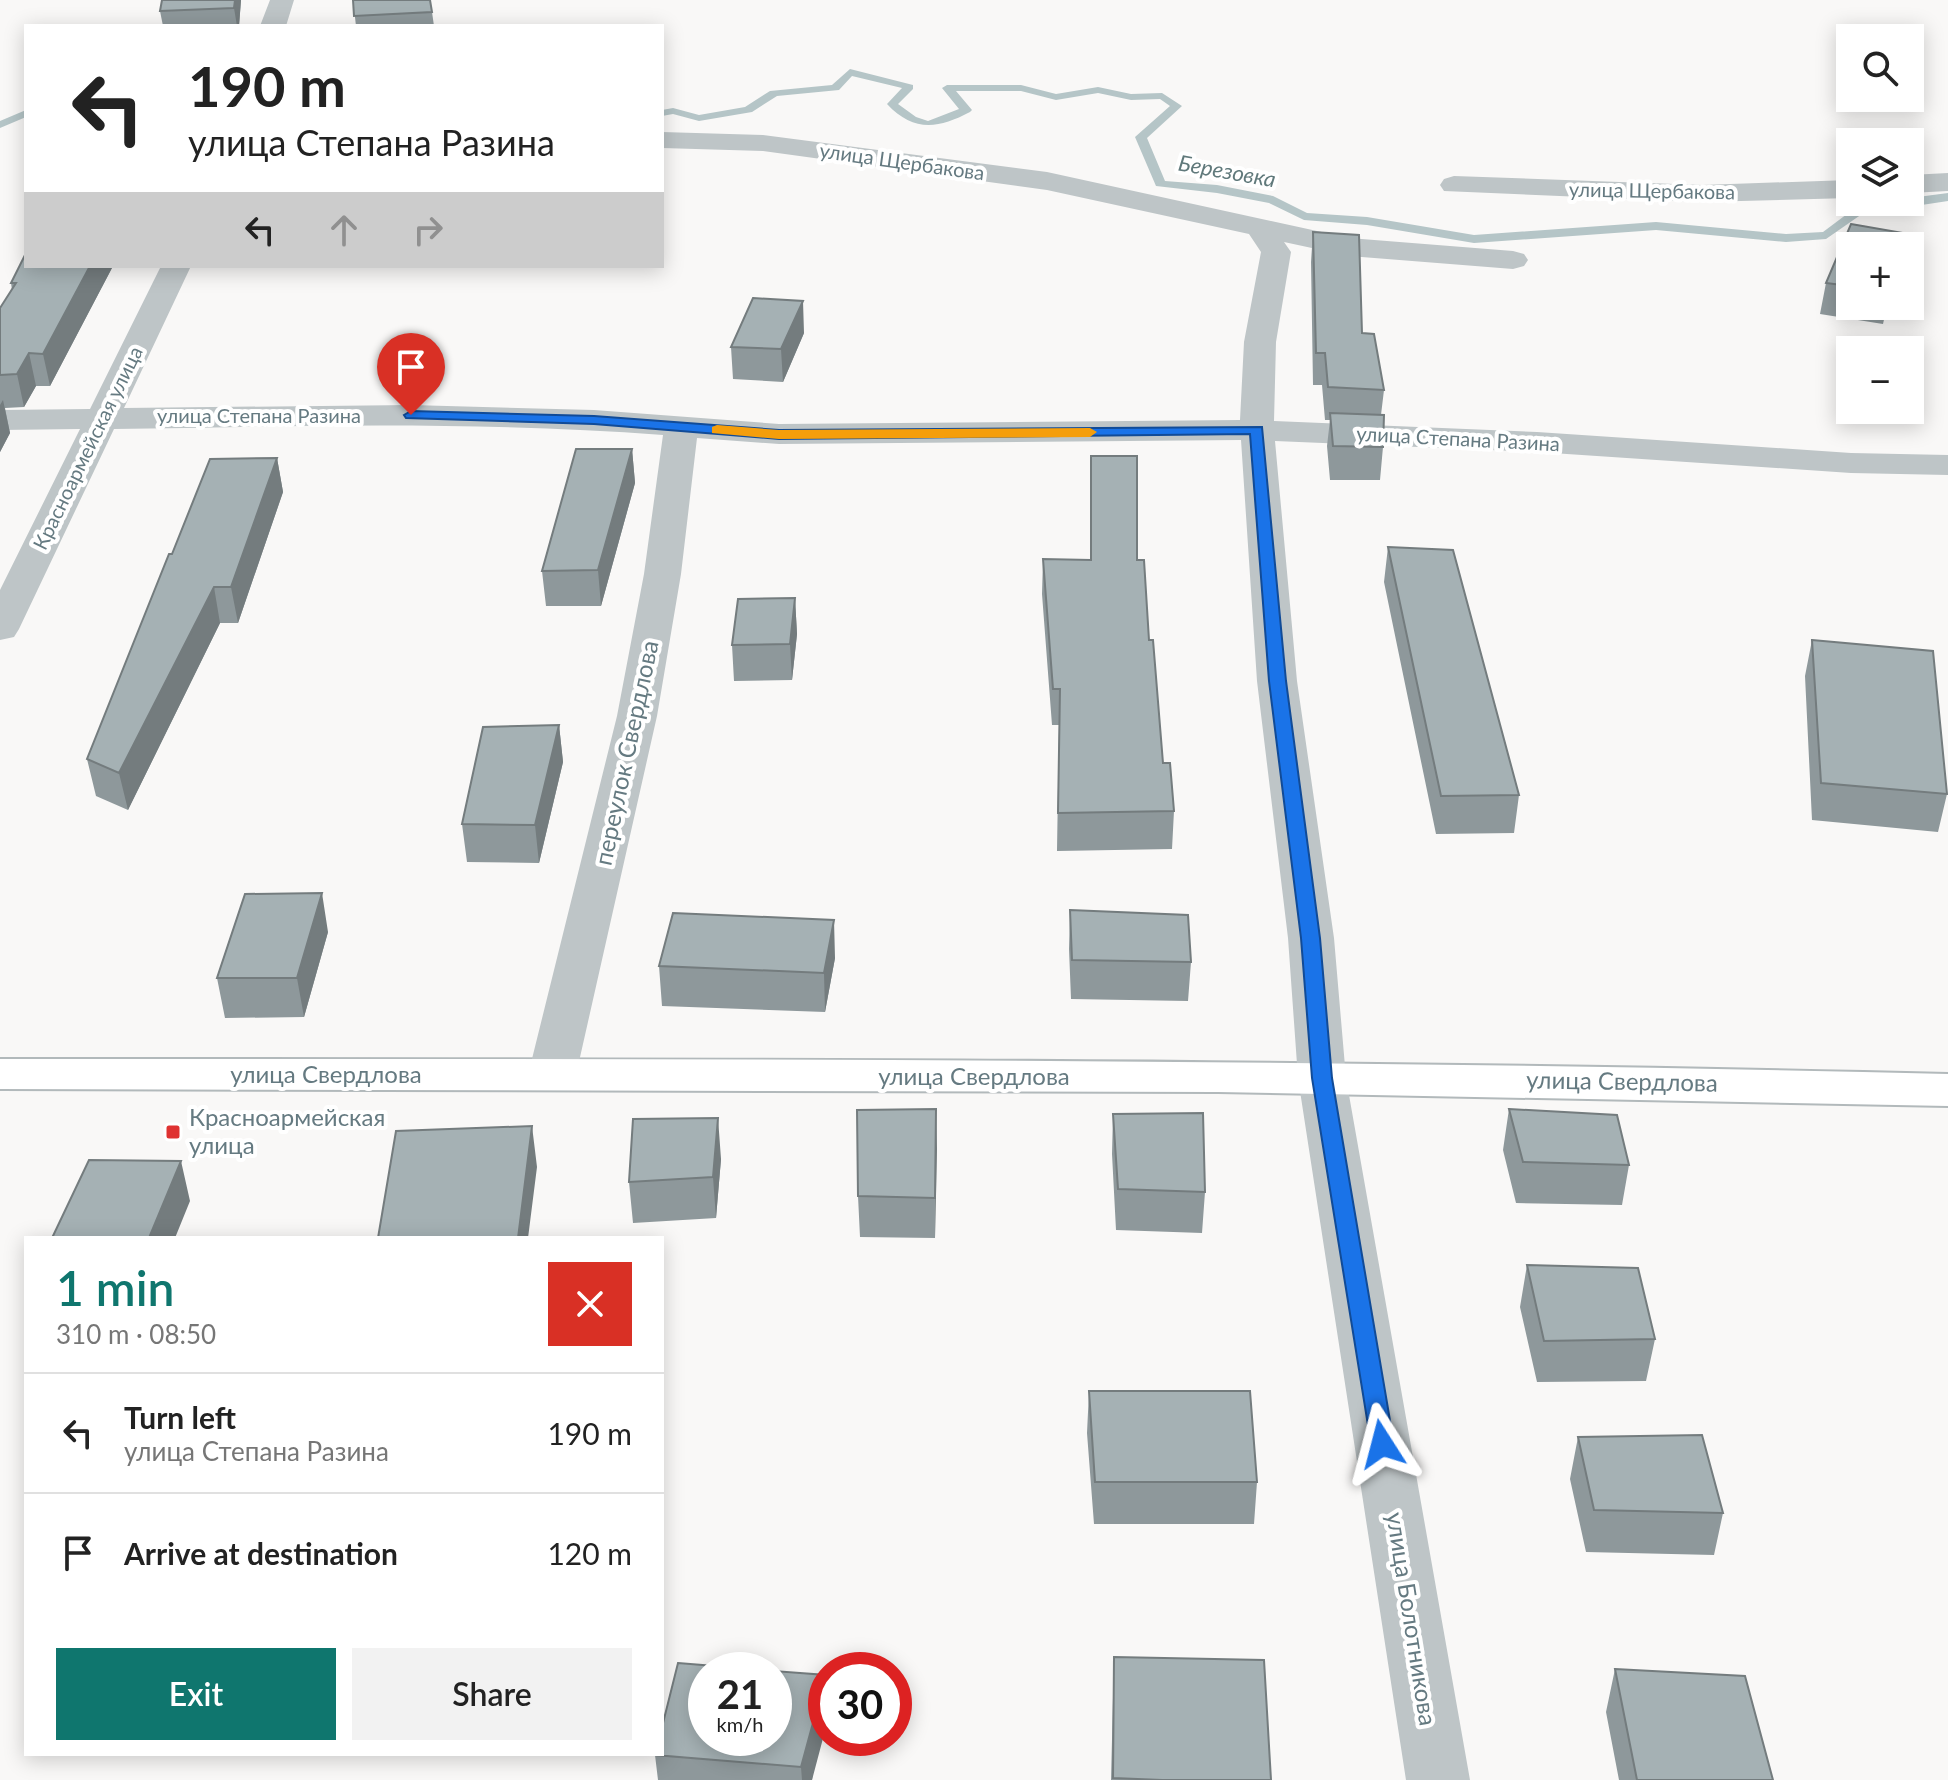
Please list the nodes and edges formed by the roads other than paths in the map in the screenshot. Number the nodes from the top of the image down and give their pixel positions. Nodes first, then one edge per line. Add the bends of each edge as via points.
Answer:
1 (282, 0) edge
2 (274, 24) edge
3 (664, 140) edge
4 (1948, 182) edge
5 (1924, 183) edge
6 (1454, 185) dead end
7 (1836, 190) edge
8 (1259, 226) junction
9 (1513, 260) dead end
10 (175, 268) edge
11 (103, 417) junction
12 (0, 420) edge
13 (681, 427) junction
14 (1257, 430) junction
15 (1948, 465) edge
16 (0, 629) edge
17 (0, 1074) edge
18 (552, 1075) junction
19 (1322, 1078) junction
20 (1948, 1090) edge
21 (1438, 1780) edge

1 - 2 street
3 - 8 street, улица Щербакова via 763,143 1047,181
4 - 5 street
6 - 7 street, улица Щербакова via 1612,192
8 - 9 street, улица Щербакова via 1349,247
8 - 14 street, улица Болотникова via 1276,252 1260,342
10 - 11 street, Красноармейская улица
11 - 12 street, улица Степана Разина
11 - 13 street, улица Степана Разина via 411,415
11 - 16 street, Красноармейская улица
13 - 14 street, улица Степана Разина via 779,434
13 - 18 street, переулок Свердлова via 639,705
14 - 15 street, улица Степана Разина
14 - 19 street, улица Болотникова via 1277,681 1311,938
17 - 18 main road, улица Свердлова
18 - 19 main road, улица Свердлова
19 - 20 main road, улица Свердлова
19 - 21 street, улица Болотникова

